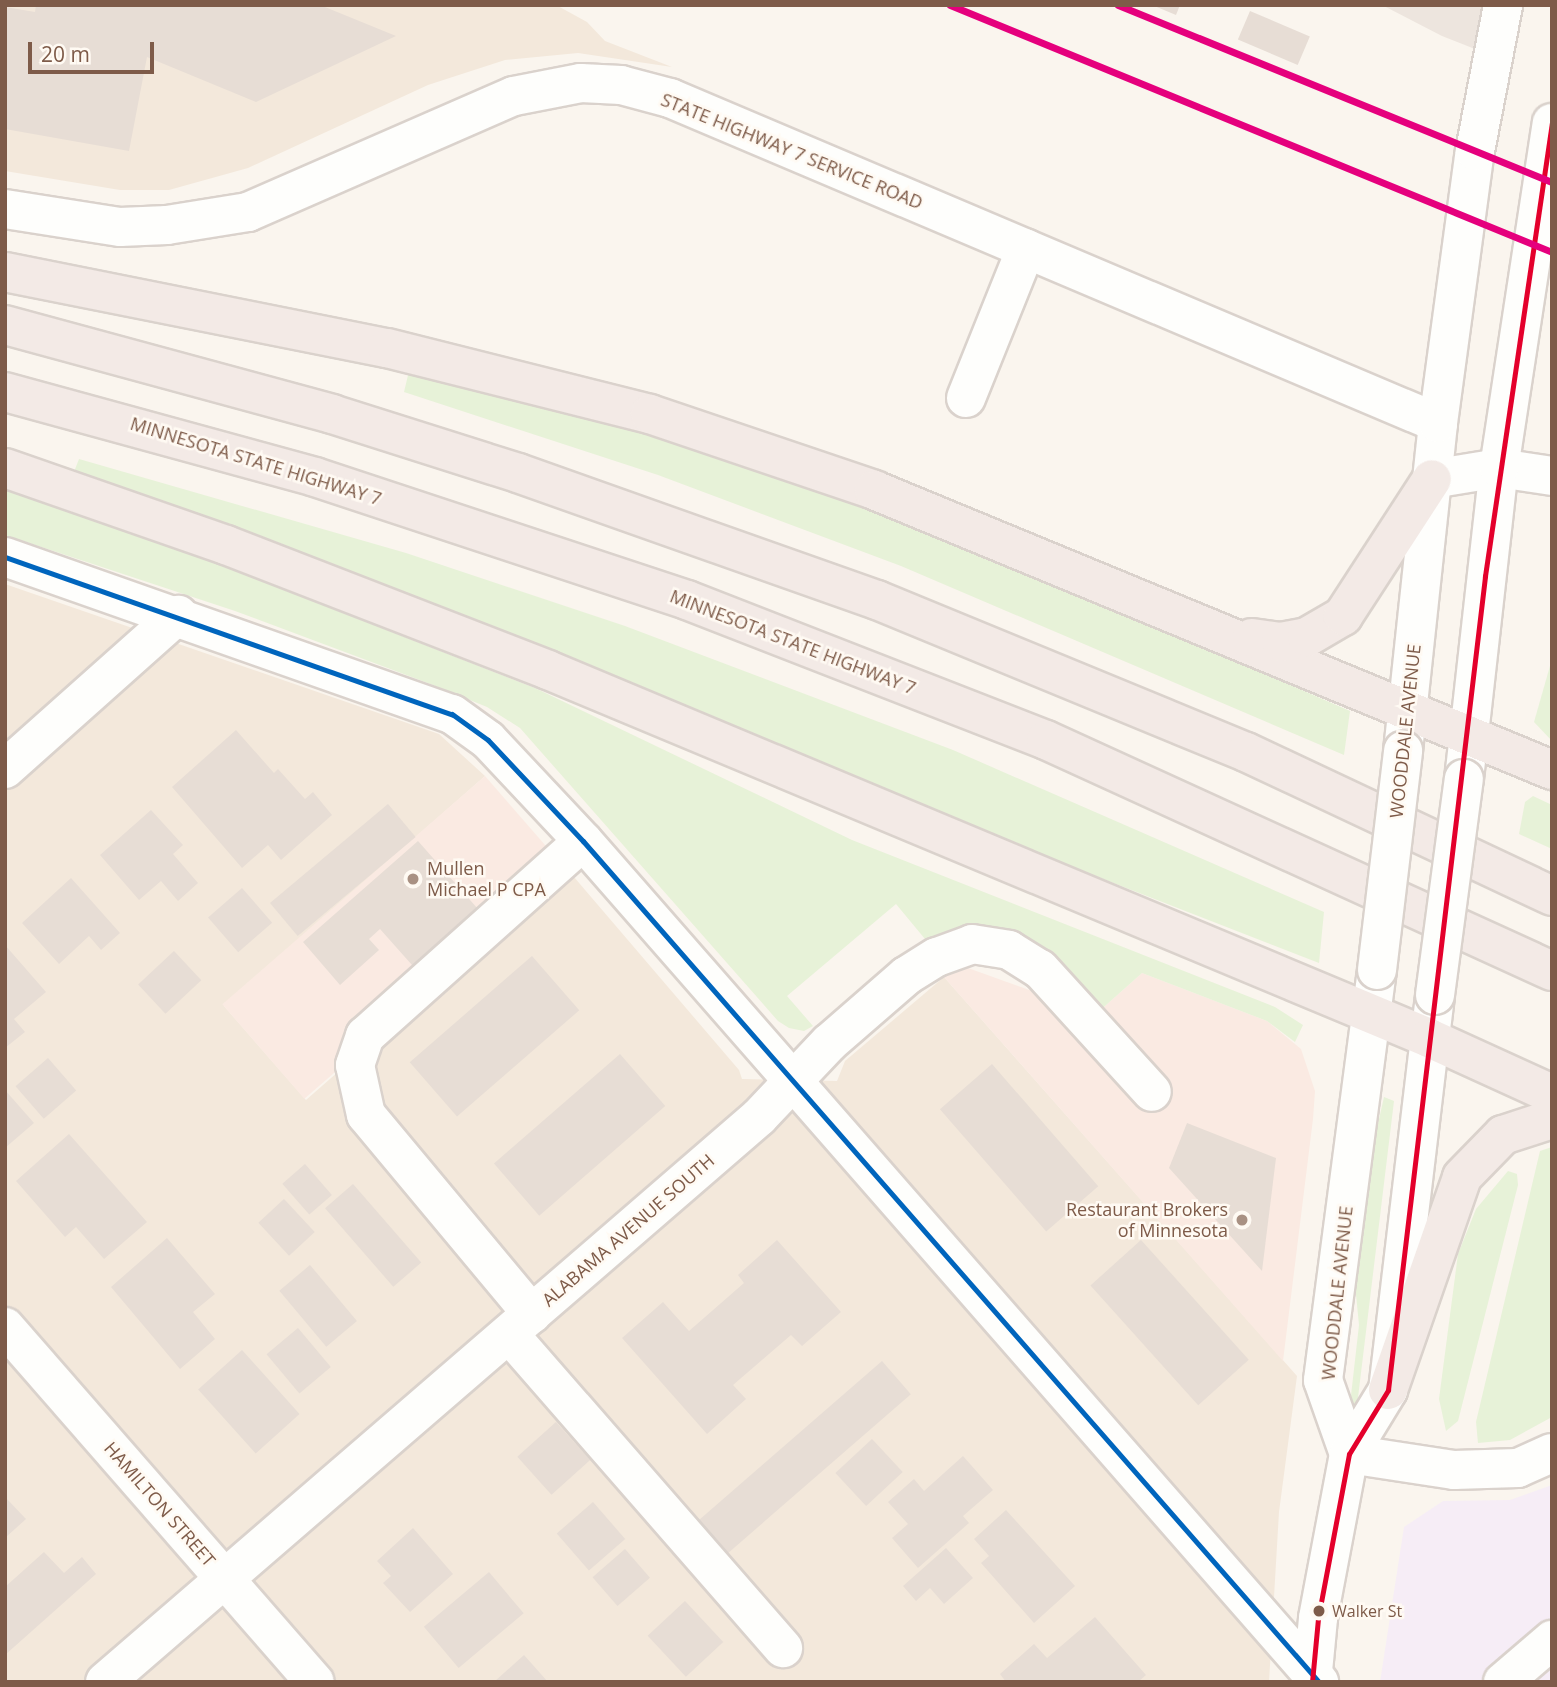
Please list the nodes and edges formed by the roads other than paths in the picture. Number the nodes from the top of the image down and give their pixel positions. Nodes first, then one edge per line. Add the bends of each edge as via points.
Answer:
1 (1503, 5) edge
2 (1552, 123) edge
3 (5, 209) edge
4 (1026, 248) junction
5 (5, 272) edge
6 (5, 325) edge
7 (5, 392) edge
8 (966, 398) dead end
9 (1438, 423) junction
10 (5, 468) edge
11 (1499, 468) junction
12 (1552, 476) edge
13 (1432, 479) junction
14 (5, 557) edge
15 (178, 615) junction
16 (1222, 634) junction
17 (1407, 707) junction
18 (1467, 732) junction
19 (5, 769) edge
20 (1552, 771) edge
21 (583, 841) junction
22 (1552, 896) edge
23 (1552, 971) edge
24 (1371, 1015) junction
25 (1429, 1038) junction
26 (791, 1082) junction
27 (1152, 1092) dead end
28 (1552, 1094) edge
29 (1552, 1119) edge
30 (521, 1324) junction
31 (5, 1327) edge
32 (1388, 1390) junction
33 (1552, 1453) edge
34 (1349, 1454) junction
35 (224, 1578) junction
36 (1552, 1640) edge
37 (783, 1647) dead end
38 (1314, 1679) edge
39 (105, 1682) edge
40 (315, 1682) edge
41 (1503, 1682) edge

1 - 9 street, WOODDALE AVENUE via 1475,151
2 - 11 street, WOODDALE AVENUE
3 - 4 street, STATE HIGHWAY 7 SERVICE ROAD via 120,227 248,212 514,96 581,83 621,85 670,98
4 - 8 street
4 - 9 street, STATE HIGHWAY 7 SERVICE ROAD
5 - 16 highway via 387,348 650,414 874,490
6 - 22 highway via 425,443 877,600 1246,752
7 - 23 highway, MINNESOTA STATE HIGHWAY 7 via 315,477 687,600 1046,740
9 - 13 street, WOODDALE AVENUE
10 - 24 highway via 226,545 548,670
11 - 12 street
11 - 13 street
11 - 18 street, WOODDALE AVENUE
13 - 16 highway via 1348,607 1326,628 1281,642
13 - 17 street, WOODDALE AVENUE
14 - 15 street
15 - 19 street
15 - 21 street via 452,714 525,775
16 - 17 highway
17 - 18 highway
17 - 24 street, WOODDALE AVENUE, bridge
18 - 20 highway
18 - 25 street, WOODDALE AVENUE, bridge
21 - 26 street
21 - 30 street via 365,1036 355,1065 366,1115
24 - 25 highway
24 - 34 street, WOODDALE AVENUE via 1323,1380
25 - 28 highway
25 - 32 street, WOODDALE AVENUE
26 - 27 street, ALABAMA AVENUE SOUTH via 906,976 972,944 1009,950 1040,969
26 - 30 street, ALABAMA AVENUE SOUTH via 759,1117
26 - 38 street
29 - 32 highway via 1503,1135 1462,1177
30 - 35 street, ALABAMA AVENUE SOUTH
30 - 37 street
31 - 35 street, HAMILTON STREET
32 - 34 street, WOODDALE AVENUE
33 - 34 street via 1518,1468 1454,1470
34 - 38 street, WOODDALE AVENUE
35 - 39 street, ALABAMA AVENUE SOUTH
35 - 40 street, HAMILTON STREET
36 - 41 street

